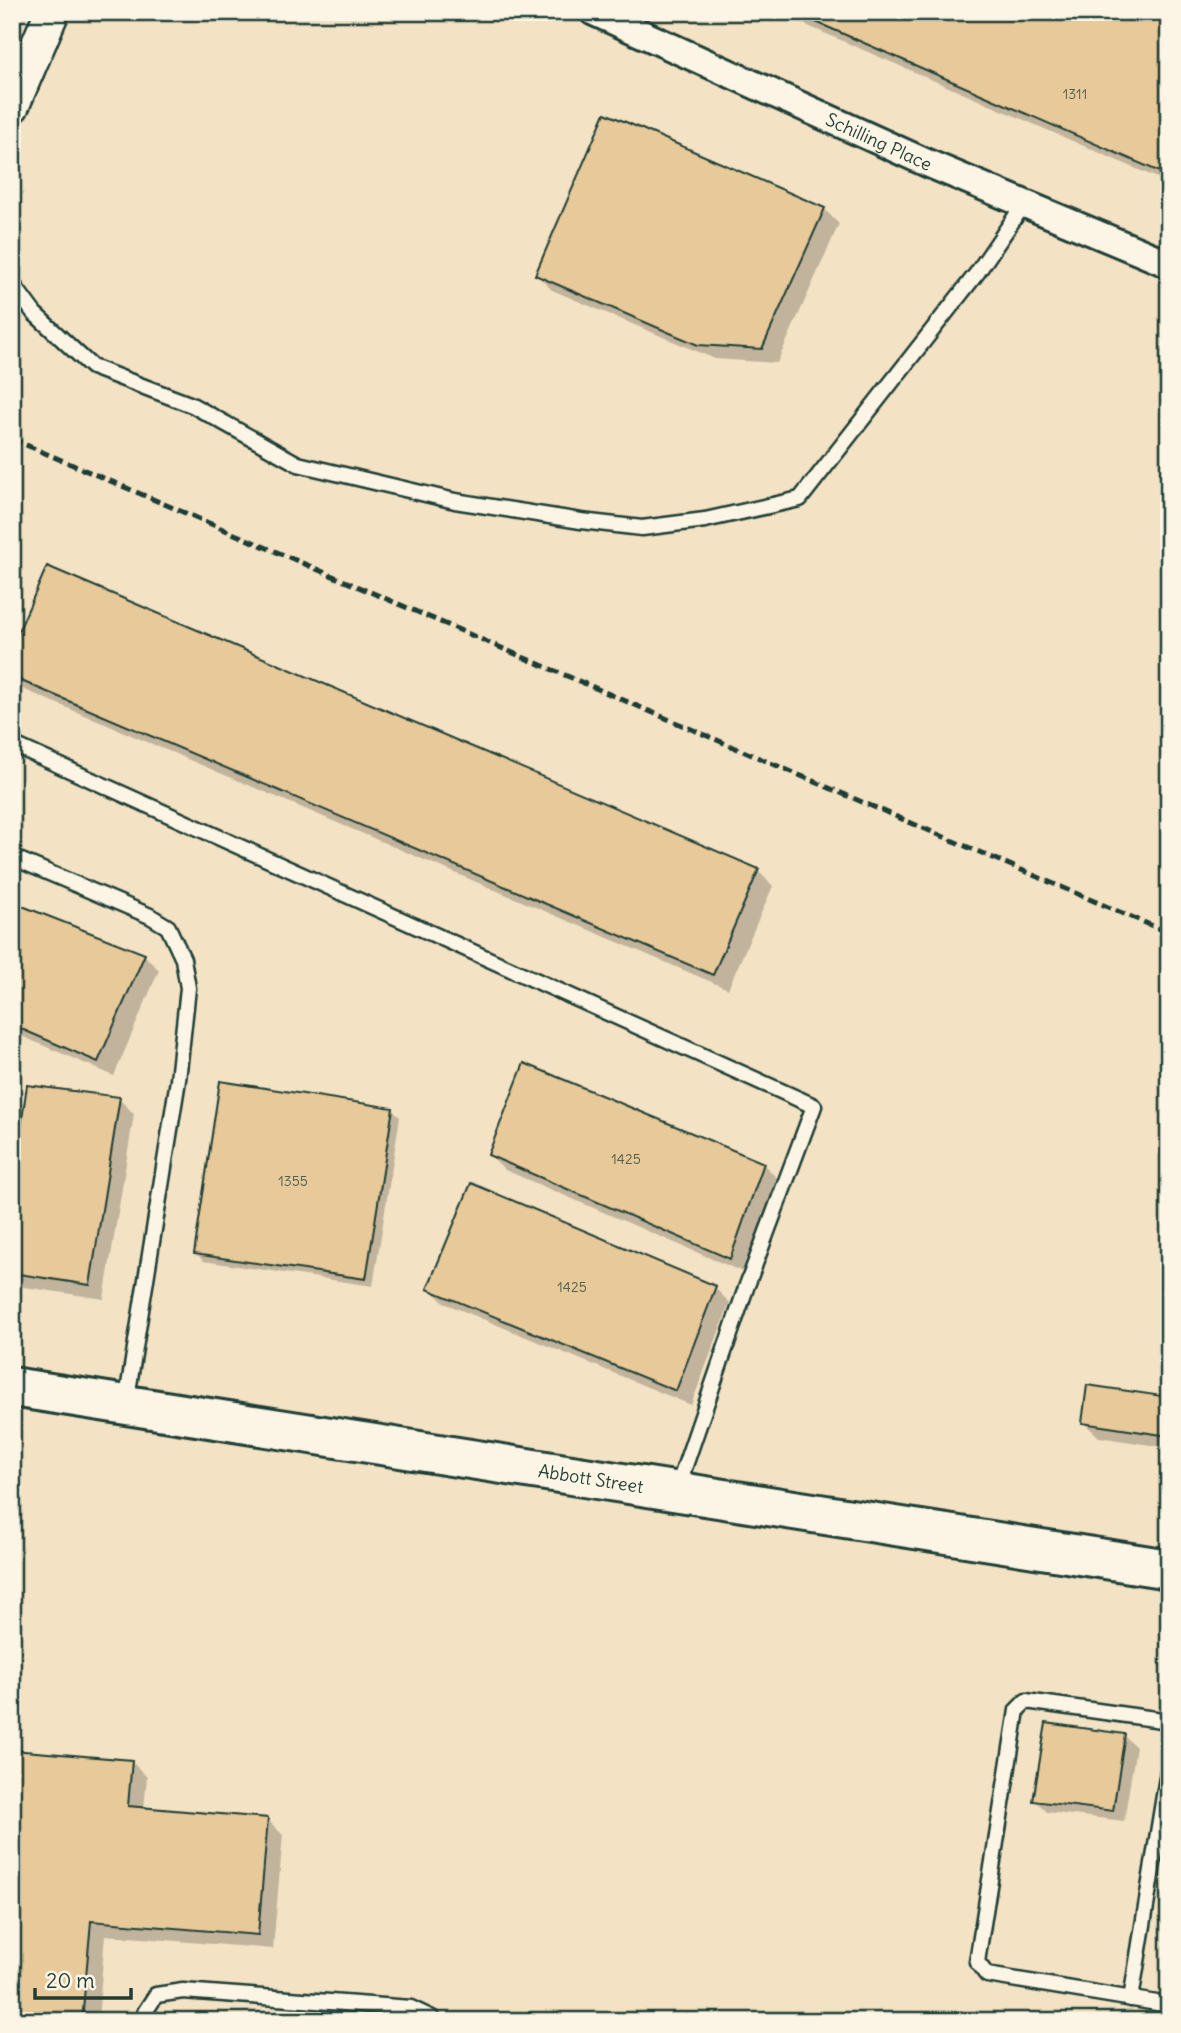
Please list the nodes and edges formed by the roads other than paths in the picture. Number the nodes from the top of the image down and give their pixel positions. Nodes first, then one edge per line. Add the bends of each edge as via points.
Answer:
1 (52, 12) edge
2 (594, 12) edge
3 (12, 106) edge
4 (1024, 204) junction
5 (1169, 264) edge
6 (12, 283) edge
7 (12, 744) edge
8 (12, 857) edge
9 (12, 1387) edge
10 (126, 1405) junction
11 (676, 1492) junction
12 (1169, 1569) edge
13 (1169, 1721) edge
14 (1169, 1765) edge
15 (1131, 1999) junction
16 (1169, 2005) edge
17 (145, 2021) edge
18 (433, 2021) edge

1 - 3 street
2 - 4 street, Schilling Place
4 - 5 street, Schilling Place
4 - 6 lane via 977,273 800,499 705,520 642,528 455,501 298,464 192,405 92,367 34,313
7 - 11 lane via 814,1106
8 - 10 lane via 150,916 168,927 183,959 188,988 178,1080
9 - 10 main road, Abbott Street
10 - 11 main road, Abbott Street
11 - 12 main road, Abbott Street
13 - 15 lane via 1026,1701 1017,1710 976,1962 987,1975
14 - 15 lane
15 - 16 lane
17 - 18 lane via 145,2012 156,1995 183,1991 411,2008

